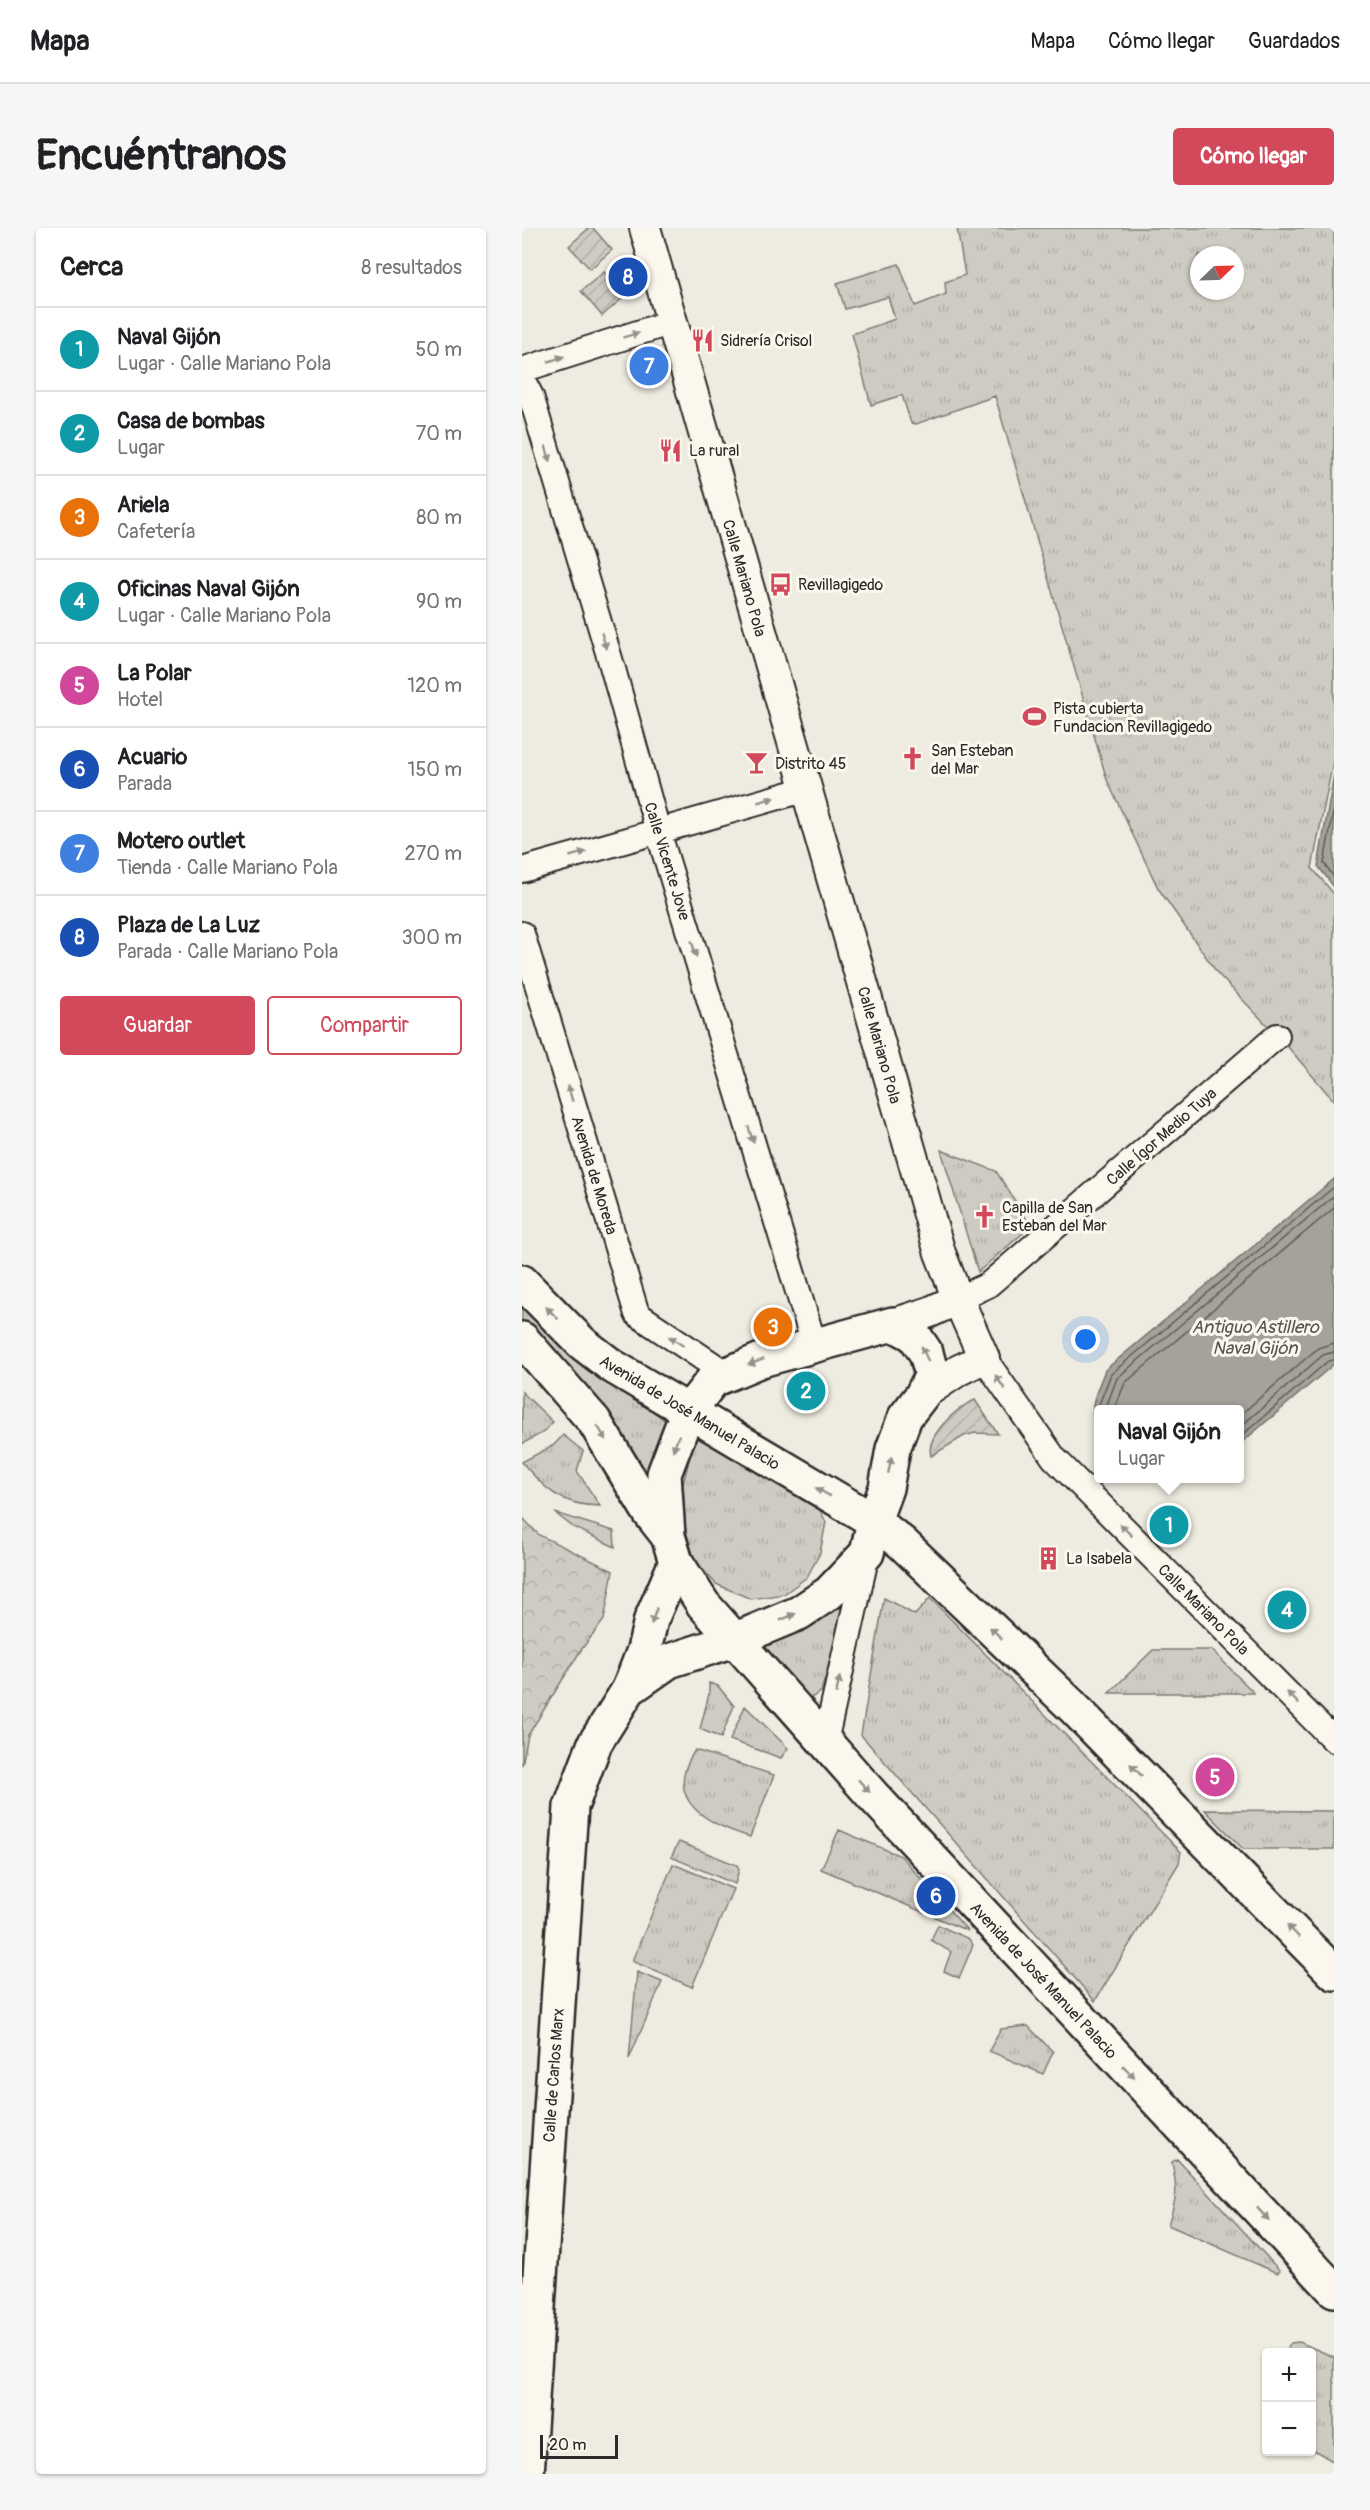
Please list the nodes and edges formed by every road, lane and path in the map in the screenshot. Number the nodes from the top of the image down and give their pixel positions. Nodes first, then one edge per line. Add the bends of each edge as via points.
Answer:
1 (645, 228) edge
2 (672, 322) junction
3 (522, 370) edge
4 (522, 379) edge
5 (807, 789) junction
6 (658, 831) junction
7 (522, 870) edge
8 (522, 934) edge
9 (1277, 1036) dead end
10 (522, 1282) edge
11 (958, 1299) junction
12 (893, 1324) junction
13 (522, 1339) edge
14 (814, 1344) junction
15 (984, 1358) junction
16 (725, 1373) junction
17 (922, 1395) junction
18 (687, 1413) junction
19 (874, 1521) junction
20 (672, 1549) junction
21 (867, 1553) junction
22 (734, 1640) junction
23 (629, 1689) junction
24 (1334, 1740) edge
25 (825, 1742) junction
26 (1334, 1973) edge
27 (1334, 2290) edge
28 (527, 2474) edge

1 - 2 street, Calle Mariano Pola
3 -> 2 street
2 - 5 street, Calle Mariano Pola
4 -> 6 street, Calle Vicente Jove via 538,418
6 -> 5 street
5 - 11 street, Calle Mariano Pola via 940,1253
7 -> 6 street
6 -> 14 street, Calle Vicente Jove
16 -> 8 street, Avenida de Moreda via 637,1314
9 - 11 street, Calle Ígor Medio Tuya via 988,1285
18 -> 10 main road, Avenida de José Manuel Palacio via 582,1344
11 - 12 street
11 - 15 street, Calle Mariano Pola
12 - 14 main road
17 -> 12 main road via 932,1376 926,1353 914,1335
13 -> 20 main road via 594,1421
14 -> 16 main road
15 - 17 street
24 -> 15 street, Calle Mariano Pola via 1054,1458
16 - 18 main road via 713,1380
19 -> 17 main road via 905,1417
19 -> 18 main road, Avenida de José Manuel Palacio
18 -> 20 main road via 664,1474
19 - 21 main road
26 -> 19 main road, Avenida de José Manuel Palacio via 1072,1706
20 - 22 main road, Avenida de José Manuel Palacio via 703,1604
20 -> 23 main road, Calle de Carlos Marx
22 -> 21 main road, Calle de Carlos Marx via 799,1612 829,1593
25 -> 21 street
22 - 23 main road, Calle de Carlos Marx via 669,1661
22 - 25 main road, Avenida de José Manuel Palacio
23 - 28 main road, Calle de Carlos Marx, bridge via 595,1743 571,1807
25 -> 27 main road, Avenida de José Manuel Palacio

